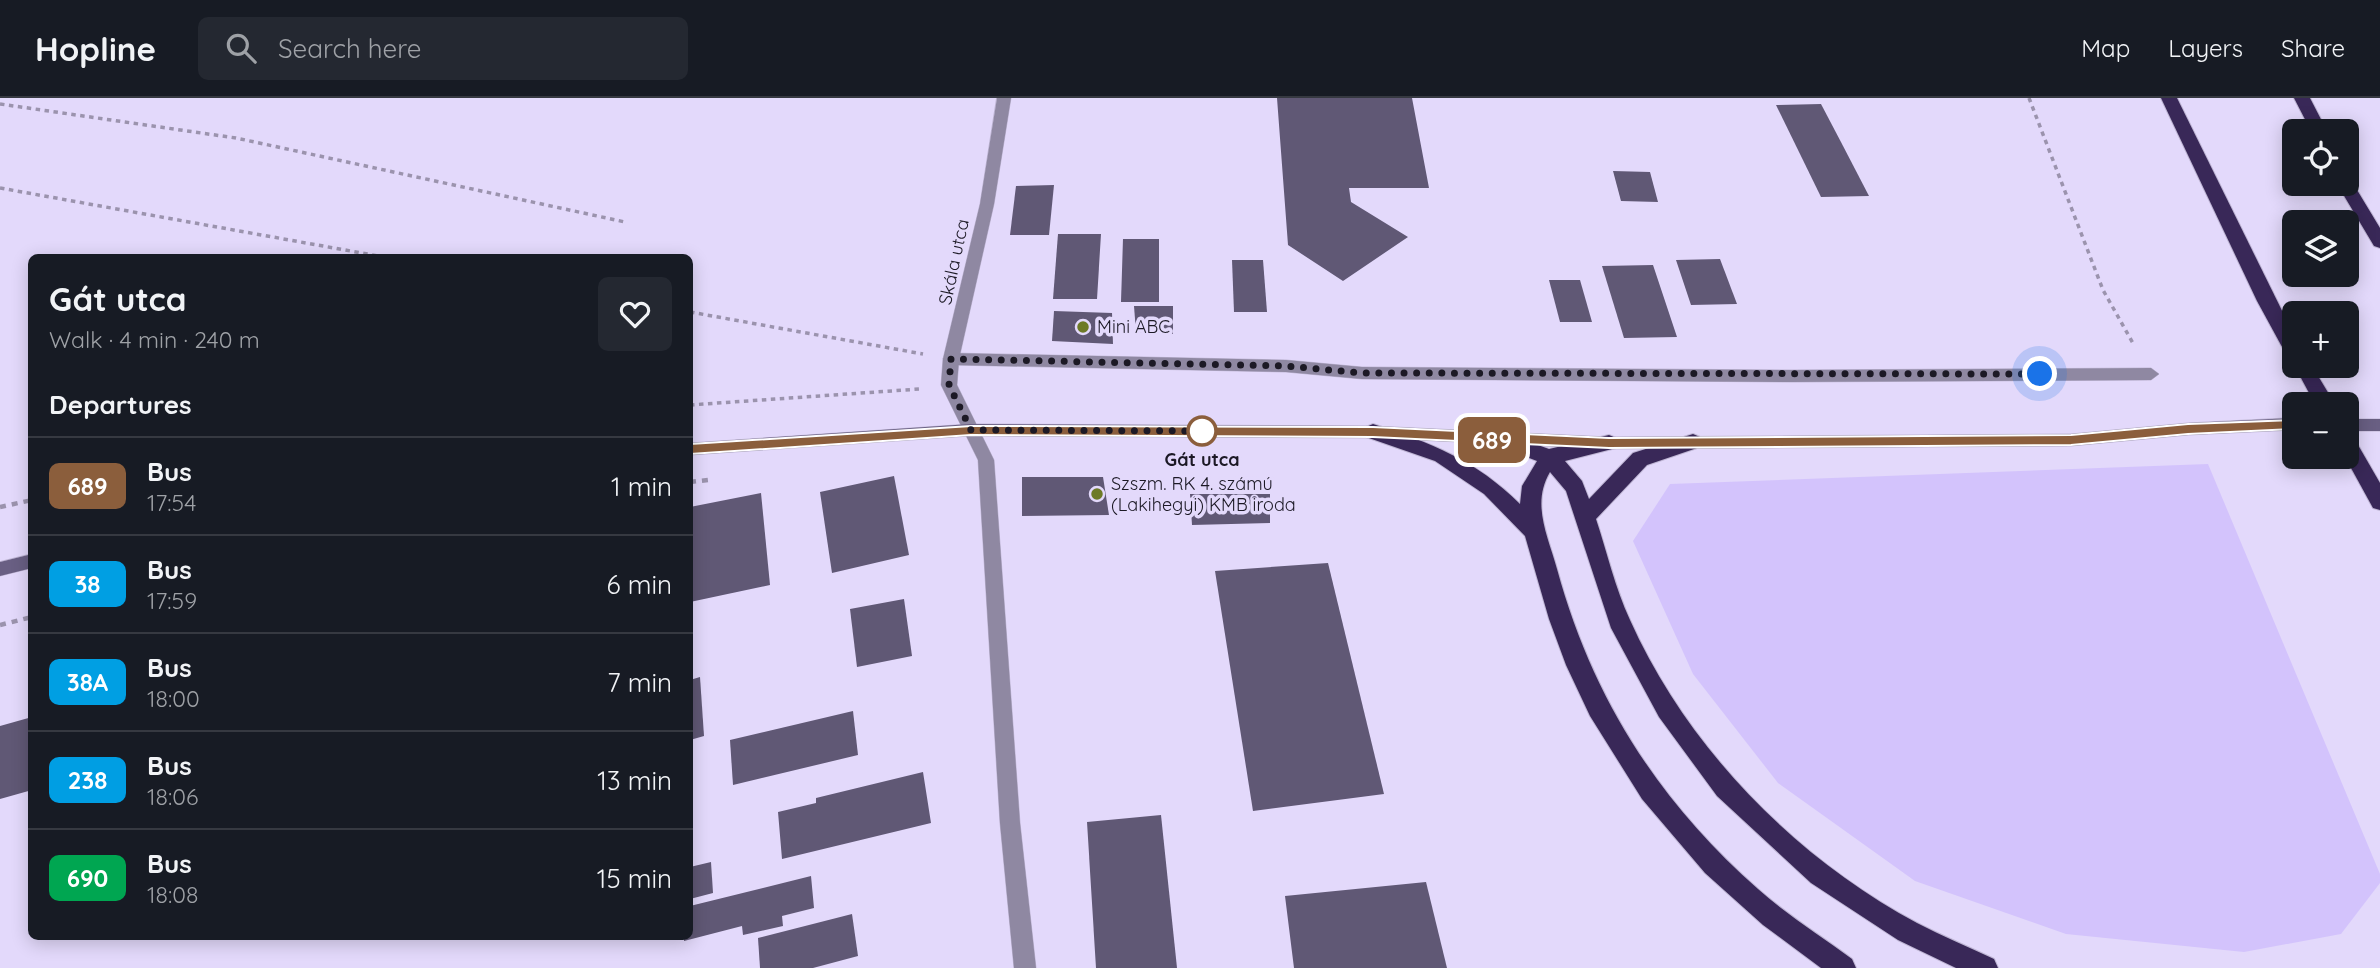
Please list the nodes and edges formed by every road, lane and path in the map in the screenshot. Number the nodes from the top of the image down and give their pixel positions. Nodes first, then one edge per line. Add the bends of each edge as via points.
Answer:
1 (1004, 98) edge
2 (2029, 98) edge
3 (2169, 98) edge
4 (2302, 98) edge
5 (0, 104) edge
6 (2313, 119) edge
7 (0, 188) edge
8 (2352, 196) edge
9 (625, 222) dead end
10 (2380, 242) edge
11 (367, 254) edge
12 (693, 313) edge
13 (2282, 330) edge
14 (900, 350) dead end
15 (951, 359) junction
16 (2151, 374) joint
17 (949, 385) junction
18 (693, 405) edge
19 (2282, 425) edge
20 (2359, 425) edge
21 (2380, 425) edge
22 (971, 430) junction
23 (1373, 432) junction
24 (1502, 440) junction
25 (1693, 442) junction
26 (1609, 443) junction
27 (693, 449) edge
28 (1549, 457) junction
29 (2359, 464) edge
30 (697, 481) dead end
31 (693, 482) edge
32 (28, 501) edge
33 (2380, 502) edge
34 (0, 507) edge
35 (1587, 515) junction
36 (1534, 531) junction
37 (28, 562) edge
38 (0, 569) edge
39 (28, 618) edge
40 (0, 625) edge
41 (1025, 968) edge
42 (1843, 968) edge
43 (1985, 968) edge

1 - 15 street, Skála utca via 987,204
2 - 16 path via 2103,290
3 - 13 highway
4 - 6 highway
5 - 9 path via 236,138
7 - 11 path
8 - 10 highway
12 - 14 path
15 - 16 street via 1286,366 1362,373
15 - 17 street, Skála utca
17 - 18 path
17 - 22 street
19 - 25 main road via 2071,440
20 - 21 main road
22 - 23 main road
22 - 27 main road
22 - 41 street via 986,460 1010,823
23 - 24 main road
23 - 36 highway via 1442,456 1491,488
24 - 26 main road
24 - 28 highway
25 - 26 main road
25 - 35 highway via 1640,459
26 - 28 highway
28 - 35 highway via 1575,487
28 - 36 highway via 1531,490
29 - 33 highway
30 - 31 path
32 - 34 path
35 - 43 highway via 1619,621 1667,710 1726,788 1820,874 1907,931
36 - 42 highway via 1556,612 1586,685 1640,778 1750,898
37 - 38 main road
39 - 40 path

